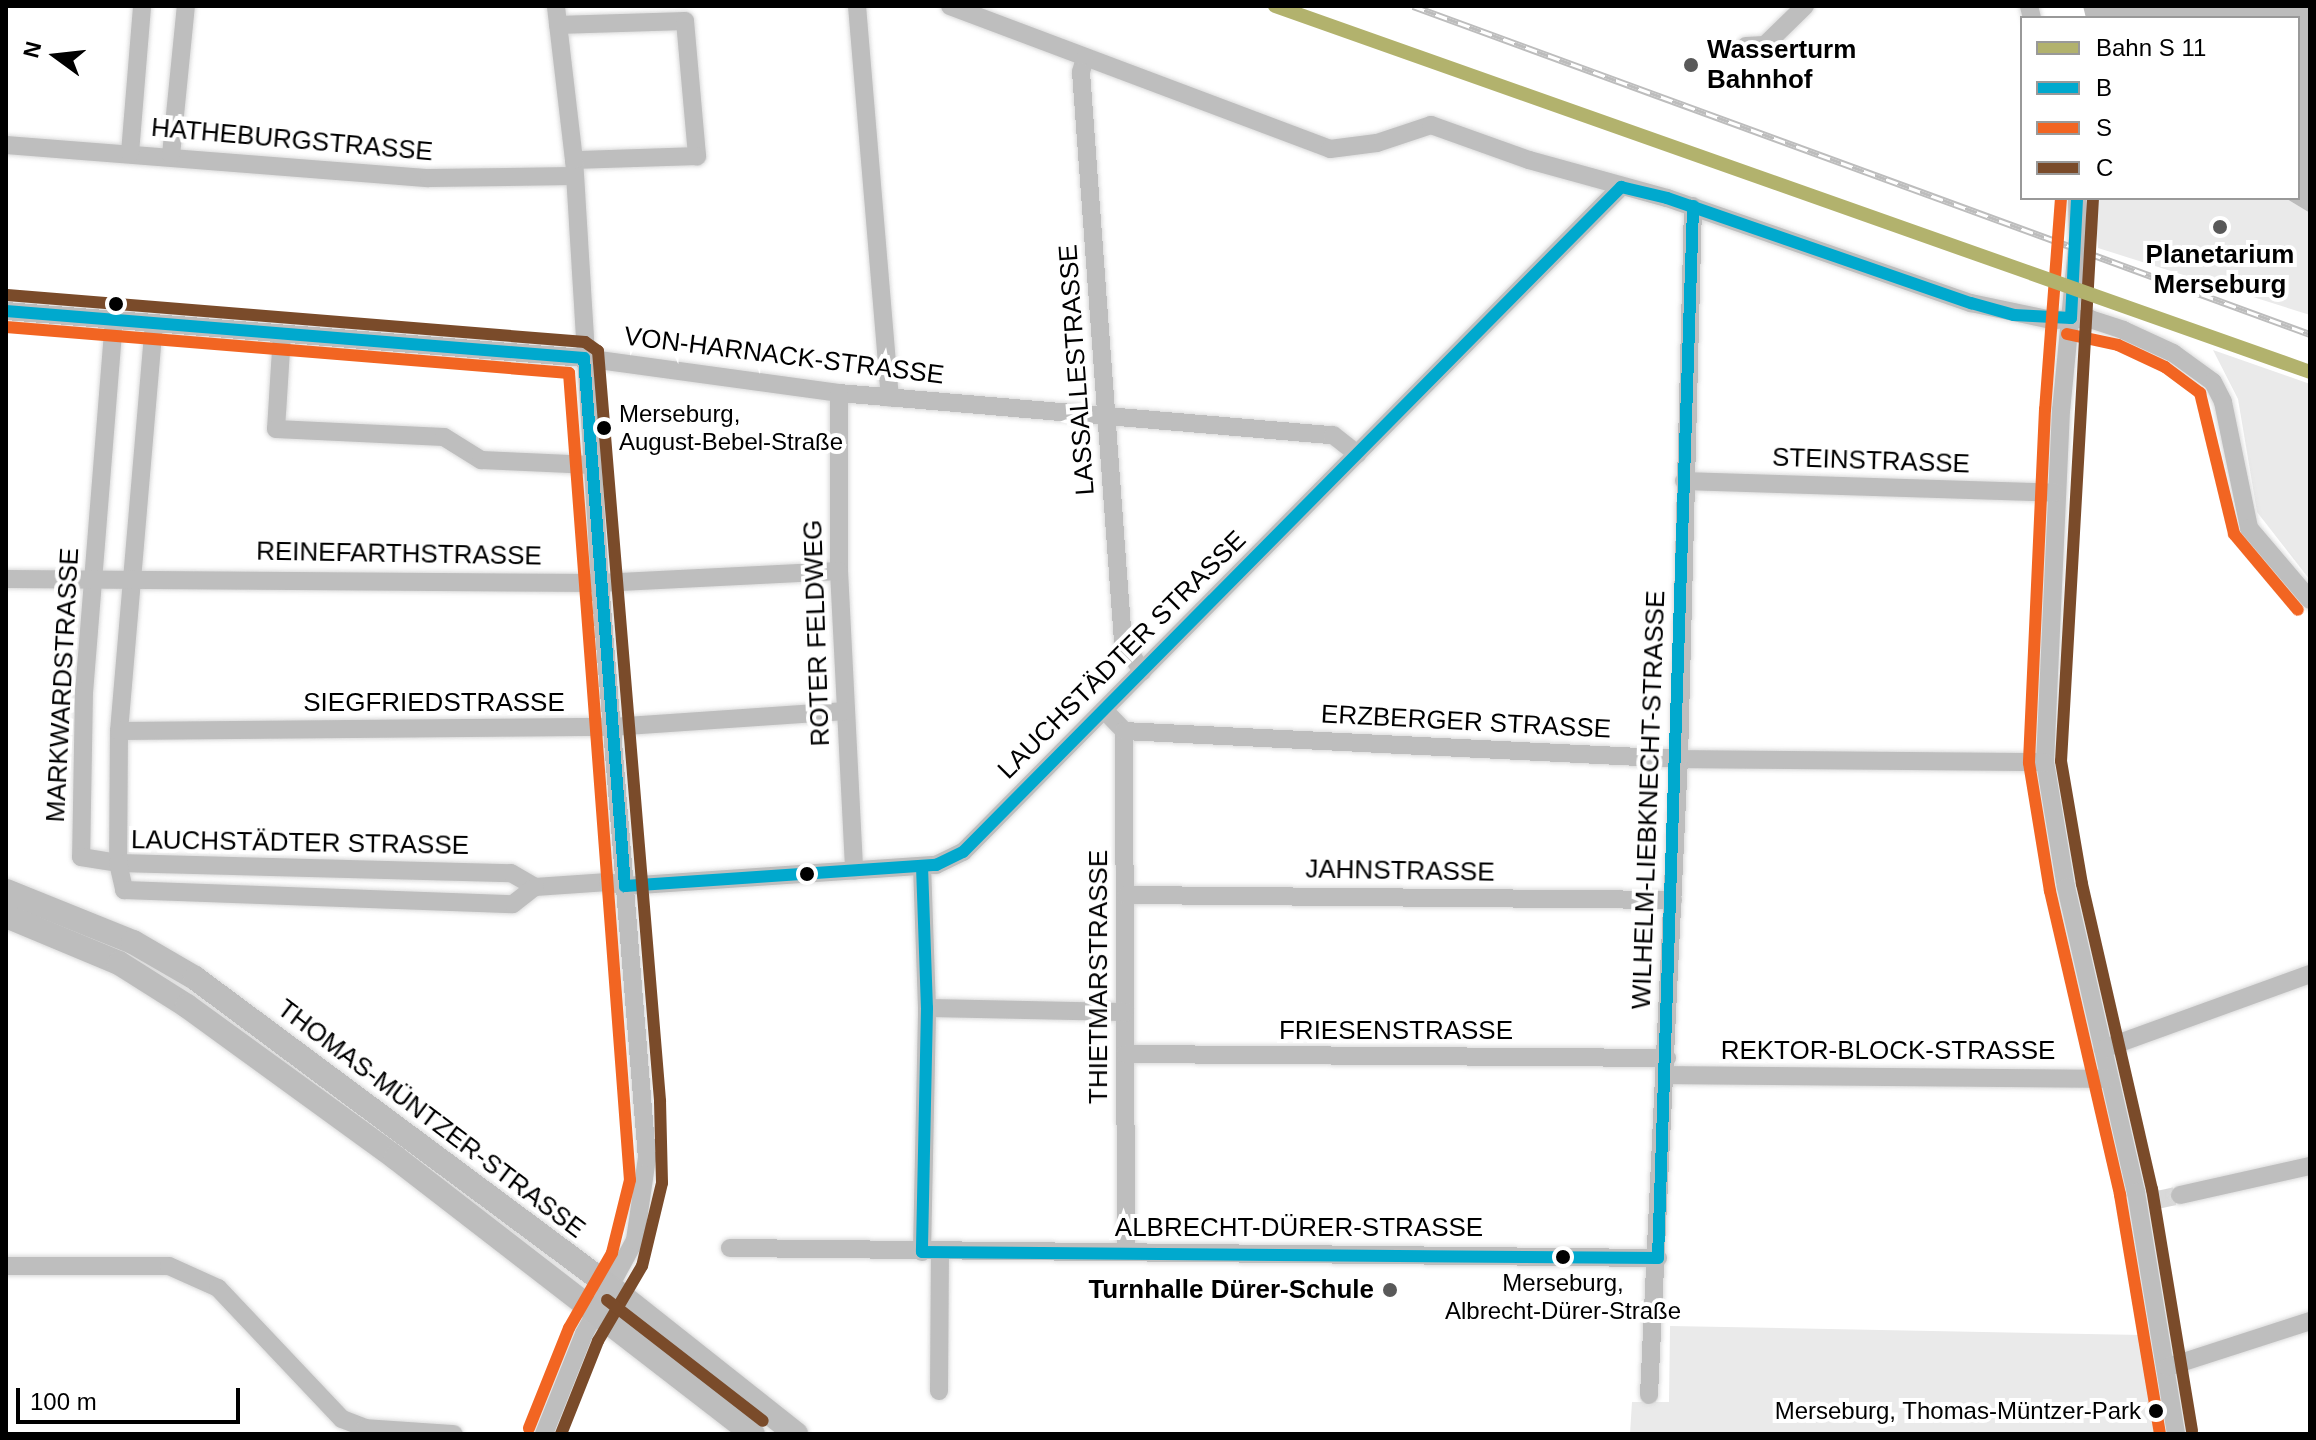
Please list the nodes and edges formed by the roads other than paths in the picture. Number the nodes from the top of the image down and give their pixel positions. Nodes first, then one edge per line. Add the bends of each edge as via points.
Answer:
1 (142, 6) edge
2 (186, 6) edge
3 (556, 6) edge
4 (857, 6) edge
5 (950, 6) edge
6 (1805, 6) edge
7 (558, 25) junction
8 (1746, 46) dead end
9 (1085, 58) junction
10 (6, 145) edge
11 (130, 153) junction
12 (171, 155) junction
13 (574, 168) junction
14 (1621, 187) junction
15 (2077, 200) edge
16 (1693, 206) junction
17 (6, 311) edge
18 (2071, 318) junction
19 (114, 320) junction
20 (154, 323) junction
21 (282, 334) junction
22 (584, 358) junction
23 (839, 393) junction
24 (890, 398) junction
25 (1106, 412) junction
26 (1357, 454) junction
27 (592, 465) junction
28 (1684, 481) junction
29 (2056, 493) junction
30 (839, 571) junction
31 (6, 579) edge
32 (133, 579) junction
33 (93, 581) junction
34 (600, 583) junction
35 (2310, 600) edge
36 (1142, 672) junction
37 (1104, 710) junction
38 (845, 711) junction
39 (612, 727) junction
40 (119, 731) junction
41 (1124, 731) junction
42 (1679, 759) junction
43 (2045, 762) junction
44 (118, 863) junction
45 (922, 866) junction
46 (854, 871) junction
47 (625, 886) junction
48 (535, 887) junction
49 (6, 891) edge
50 (1126, 895) junction
51 (1673, 900) junction
52 (6, 916) edge
53 (2310, 974) edge
54 (927, 1008) junction
55 (1125, 1012) junction
56 (2103, 1049) junction
57 (1125, 1054) junction
58 (1667, 1067) junction
59 (2109, 1079) junction
60 (2310, 1166) edge
61 (2180, 1195) tunnel mouth
62 (2157, 1200) tunnel mouth
63 (2139, 1204) junction
64 (730, 1248) dead end
65 (931, 1252) junction
66 (1126, 1252) junction
67 (1658, 1258) junction
68 (6, 1266) edge
69 (612, 1288) junction
70 (597, 1313) junction
71 (2310, 1321) edge
72 (2168, 1367) junction
73 (939, 1391) dead end
74 (1649, 1395) dead end
75 (364, 1431) edge
76 (454, 1434) edge
77 (544, 1434) edge
78 (753, 1434) edge
79 (796, 1434) edge
80 (2176, 1434) edge

1 - 11 street
2 - 12 street
3 - 7 street
4 - 24 street
5 - 9 street
6 - 8 street via 1765,45
7 - 13 street
7 - 13 street, HATHEBURGSTRASSE via 685,21 697,156
9 - 14 street via 1330,149 1377,143 1431,125
9 - 25 street, LASSALLESTRASSE via 1081,72
10 - 11 street, HATHEBURGSTRASSE
11 - 12 street, HATHEBURGSTRASSE
12 - 13 street, HATHEBURGSTRASSE via 429,178
13 - 22 street
14 - 16 street
14 - 26 street, LAUCHSTÄDTER STRASSE
15 - 18 street
16 - 18 street via 1971,303 2014,315
16 - 28 street, WILHELM-LIEBKNECHT-STRASSE
17 - 19 street, VON-HARNACK-STRASSE
18 - 29 street
18 - 35 street via 2123,330 2173,353 2213,382 2223,402 2241,511 2266,555
19 - 20 street, VON-HARNACK-STRASSE
19 - 33 street, MARKWARDSTRASSE
20 - 21 street, VON-HARNACK-STRASSE
20 - 32 street
21 - 22 street, VON-HARNACK-STRASSE
21 - 27 street via 276,429 444,437 481,460
22 - 23 street, VON-HARNACK-STRASSE
22 - 27 street
23 - 24 street, VON-HARNACK-STRASSE
23 - 30 street, ROTER FELDWEG
24 - 25 street, VON-HARNACK-STRASSE
25 - 26 street, VON-HARNACK-STRASSE via 1333,435
25 - 36 street, LASSALLESTRASSE via 1123,641
26 - 36 street, LAUCHSTÄDTER STRASSE
27 - 34 street
28 - 29 street, STEINSTRASSE
28 - 42 street, WILHELM-LIEBKNECHT-STRASSE
29 - 43 street
30 - 34 street, REINEFARTHSTRASSE
30 - 38 street, ROTER FELDWEG
31 - 33 street, REINEFARTHSTRASSE
32 - 33 street, REINEFARTHSTRASSE
32 - 34 street, REINEFARTHSTRASSE
32 - 40 street
33 - 44 street, MARKWARDSTRASSE via 84,691 81,857
34 - 39 street
36 - 37 street, LAUCHSTÄDTER STRASSE
37 - 41 street
37 - 45 street, LAUCHSTÄDTER STRASSE via 963,852
38 - 39 street, SIEGFRIEDSTRASSE
38 - 46 street, ROTER FELDWEG
39 - 40 street, SIEGFRIEDSTRASSE
39 - 47 street
40 - 44 street
41 - 42 street, ERZBERGER STRASSE
41 - 50 street, THIETMARSTRASSE
42 - 43 street, ERZBERGER STRASSE
42 - 51 street, WILHELM-LIEBKNECHT-STRASSE
43 - 56 street
44 - 48 street, LAUCHSTÄDTER STRASSE via 511,873
44 - 48 street, LAUCHSTÄDTER STRASSE via 124,890 513,904
45 - 46 street, LAUCHSTÄDTER STRASSE
45 - 54 street
46 - 47 street, LAUCHSTÄDTER STRASSE
47 - 48 street, LAUCHSTÄDTER STRASSE via 608,882
47 - 69 street via 646,1182 635,1240
49 - 69 main road, THOMAS-MÜNTZER-STRASSE via 120,936 195,978
50 - 51 street, JAHNSTRASSE
50 - 55 street, THIETMARSTRASSE
51 - 58 street, WILHELM-LIEBKNECHT-STRASSE
52 - 70 main road, THOMAS-MÜNTZER-STRASSE via 119,963 187,1006
53 - 56 street
54 - 55 street
54 - 65 street
55 - 57 street, THIETMARSTRASSE
56 - 59 street
57 - 58 street, FRIESENSTRASSE
57 - 66 street, THIETMARSTRASSE
58 - 59 street, REKTOR-BLOCK-STRASSE
58 - 67 street, WILHELM-LIEBKNECHT-STRASSE
59 - 63 street
60 - 61 street
62 - 63 street
63 - 72 street
64 - 65 street, ALBRECHT-DÜRER-STRASSE
65 - 66 street, ALBRECHT-DÜRER-STRASSE
65 - 73 street
66 - 67 street, ALBRECHT-DÜRER-STRASSE
67 - 74 street, WILHELM-LIEBKNECHT-STRASSE
68 - 75 street via 169,1266 218,1288 332,1409
69 - 70 street
69 - 79 main road, THOMAS-MÜNTZER-STRASSE
70 - 77 street
70 - 78 main road, THOMAS-MÜNTZER-STRASSE
71 - 72 street
72 - 80 street
75 - 76 street

